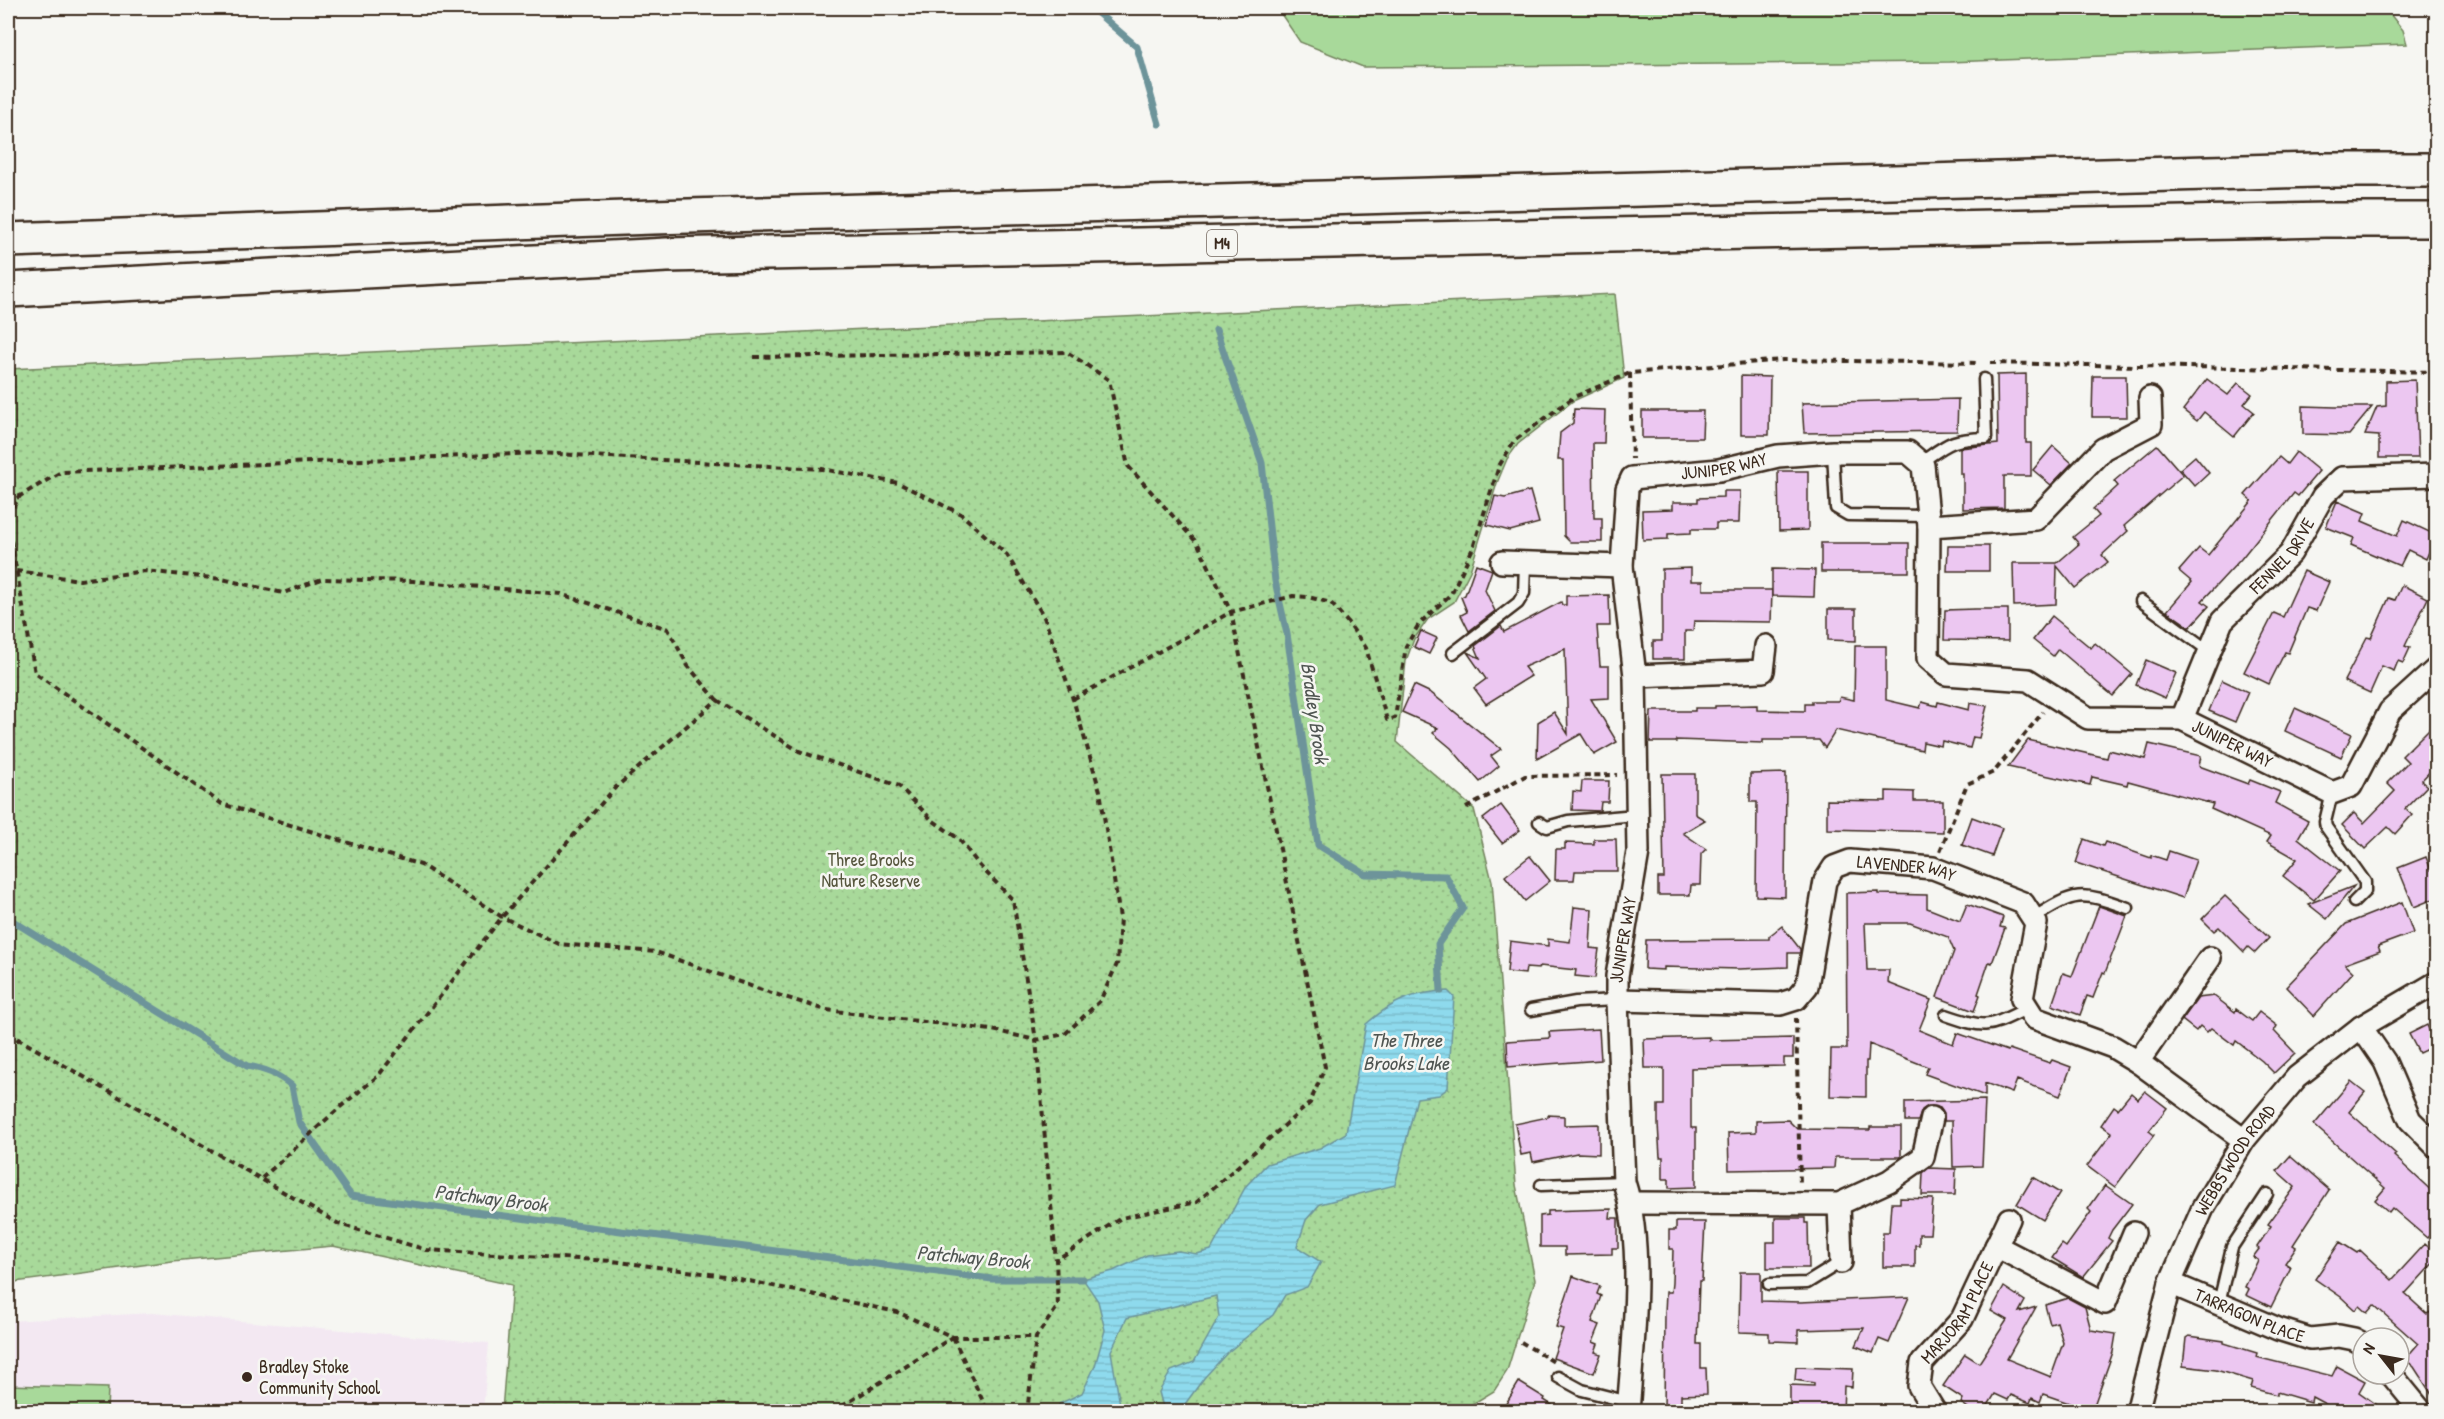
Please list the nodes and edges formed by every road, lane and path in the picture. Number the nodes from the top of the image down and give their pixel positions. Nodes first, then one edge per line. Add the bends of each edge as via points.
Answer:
1 (2436, 170) edge
2 (2436, 220) edge
3 (8, 240) edge
4 (8, 290) edge
5 (754, 357) dead end
6 (1630, 373) dead end
7 (1984, 379) dead end
8 (2150, 398) dead end
9 (1833, 452) junction
10 (1920, 463) junction
11 (2436, 475) edge
12 (1632, 478) junction
13 (20, 496) junction
14 (8, 504) edge
15 (8, 516) edge
16 (1928, 521) junction
17 (8, 524) edge
18 (1502, 562) dead end
19 (1526, 563) junction
20 (1622, 566) junction
21 (16, 571) junction
22 (1293, 596) dead end
23 (2141, 601) dead end
24 (1231, 612) junction
25 (1766, 646) dead end
26 (2209, 651) junction
27 (1453, 653) dead end
28 (2436, 669) edge
29 (1635, 675) junction
30 (2055, 697) junction
31 (1073, 699) junction
32 (717, 700) junction
33 (2182, 719) junction
34 (1636, 775) junction
35 (2331, 793) junction
36 (1466, 808) dead end
37 (1636, 815) junction
38 (1539, 822) dead end
39 (1933, 868) junction
40 (2354, 902) dead end
41 (2128, 908) dead end
42 (502, 917) junction
43 (2033, 918) junction
44 (2210, 958) dead end
45 (2436, 983) edge
46 (1796, 999) junction
47 (1617, 1000) junction
48 (2028, 1008) junction
49 (1531, 1010) dead end
50 (1946, 1015) dead end
51 (2361, 1027) junction
52 (8, 1033) edge
53 (19, 1039) junction
54 (1036, 1040) junction
55 (8, 1048) edge
56 (2138, 1062) junction
57 (1932, 1118) dead end
58 (2244, 1140) junction
59 (2436, 1146) edge
60 (261, 1179) junction
61 (1624, 1182) junction
62 (1541, 1185) dead end
63 (2267, 1194) dead end
64 (1631, 1203) junction
65 (1800, 1204) junction
66 (1839, 1204) junction
67 (2010, 1219) dead end
68 (2134, 1233) dead end
69 (1996, 1246) junction
70 (1056, 1260) junction
71 (1841, 1262) joint
72 (2170, 1283) junction
73 (1769, 1284) dead end
74 (2219, 1303) junction
75 (953, 1337) junction
76 (1036, 1337) junction
77 (2351, 1338) edge
78 (1558, 1377) dead end
79 (2401, 1386) edge
80 (843, 1405) junction
81 (1628, 1406) edge
82 (833, 1412) edge
83 (849, 1412) edge
84 (988, 1412) edge
85 (1027, 1412) edge
86 (1935, 1412) edge
87 (2137, 1412) edge
88 (2422, 1412) edge

1 - 3 highway via 2304,170 675,216
2 - 4 highway, M4 via 667,255
5 - 24 path via 1067,352 1109,380 1128,466 1197,543
6 - 12 path
7 - 10 lane via 1986,438 1959,438
8 - 16 street via 2151,424 2103,449 2036,519
9 - 10 street, JUNIPER WAY via 1908,452
9 - 12 street, JUNIPER WAY via 1778,456 1719,470
9 - 16 lane via 1836,508 1848,515
10 - 16 street, JUNIPER WAY
11 - 26 street, FENNEL DRIVE via 2342,478 2323,496 2291,553 2222,621
12 - 20 street, JUNIPER WAY via 1627,489
13 - 14 path
13 - 15 path
13 - 31 path via 61,472 539,453 822,469 898,483 961,514 1007,555 1044,617
16 - 30 street, JUNIPER WAY via 1928,658 1946,674 2028,680
17 - 21 path
18 - 19 street
19 - 20 street
19 - 27 lane via 1524,593 1518,603
20 - 29 street, JUNIPER WAY
21 - 32 path via 80,580 144,571 222,579 283,593 322,579 413,581 561,594 668,629 688,666
21 - 42 path via 35,673 222,804 421,866
22 - 24 path
23 - 26 lane
24 - 31 path
24 - 70 path via 1325,1067 1310,1103 1197,1202 1122,1218
25 - 29 street via 1763,671
26 - 33 street, FENNEL DRIVE
28 - 35 street via 2390,711 2351,786
29 - 34 street, JUNIPER WAY
30 - 33 street, JUNIPER WAY via 2088,718
30 - 39 path via 1994,772 1966,784
31 - 54 path via 1102,803 1120,918 1117,964 1100,1001 1065,1034
32 - 42 path via 615,788
32 - 54 path via 799,751 899,786 932,820 959,839 1013,900
33 - 35 street, JUNIPER WAY
34 - 36 path via 1525,776
34 - 37 street, JUNIPER WAY
35 - 40 lane via 2326,827 2365,882 2365,891
37 - 38 lane via 1568,821 1547,827
37 - 47 street, JUNIPER WAY via 1638,852 1617,976
39 - 43 street, LAVENDER WAY via 2023,903
39 - 46 street, LAVENDER WAY via 1850,861 1834,867 1825,881 1808,987
41 - 43 lane via 2078,894 2064,898
42 - 54 path via 559,944 656,952 826,1010 992,1030
42 - 60 path via 378,1076
43 - 48 street via 2036,923 2022,999
44 - 56 street
45 - 51 street, WEBBS WOOD ROAD
46 - 47 street via 1780,1004
46 - 65 path
47 - 49 lane
47 - 61 street, JUNIPER WAY
48 - 50 lane via 1990,1026
48 - 56 street via 2034,1018 2113,1047
51 - 58 street, WEBBS WOOD ROAD via 2297,1077
51 - 59 street via 2385,1062 2410,1120
52 - 53 path
53 - 55 path
53 - 60 path
54 - 70 path
56 - 58 street
57 - 66 street via 1923,1157 1889,1181
58 - 72 street, WEBBS WOOD ROAD via 2204,1208
60 - 75 path via 339,1224 427,1250 612,1261 725,1276 897,1312
61 - 62 lane
61 - 64 street, JUNIPER WAY
63 - 74 lane via 2232,1247
64 - 65 street
64 - 81 street, JUNIPER WAY via 1636,1280
65 - 66 street
66 - 71 street
67 - 69 street, MARJORAM PLACE
68 - 69 street, MARJORAM PLACE via 2105,1303
69 - 86 street, MARJORAM PLACE via 1962,1319 1922,1363 1919,1386
70 - 76 path via 1058,1306
71 - 73 lane via 1807,1283
72 - 74 street, TARRAGON PLACE
72 - 87 street, WEBBS WOOD ROAD
74 - 77 street, TARRAGON PLACE via 2310,1339
75 - 76 path
75 - 80 path
75 - 84 path
76 - 85 path
78 - 81 lane
79 - 88 street
80 - 82 path
80 - 83 path

